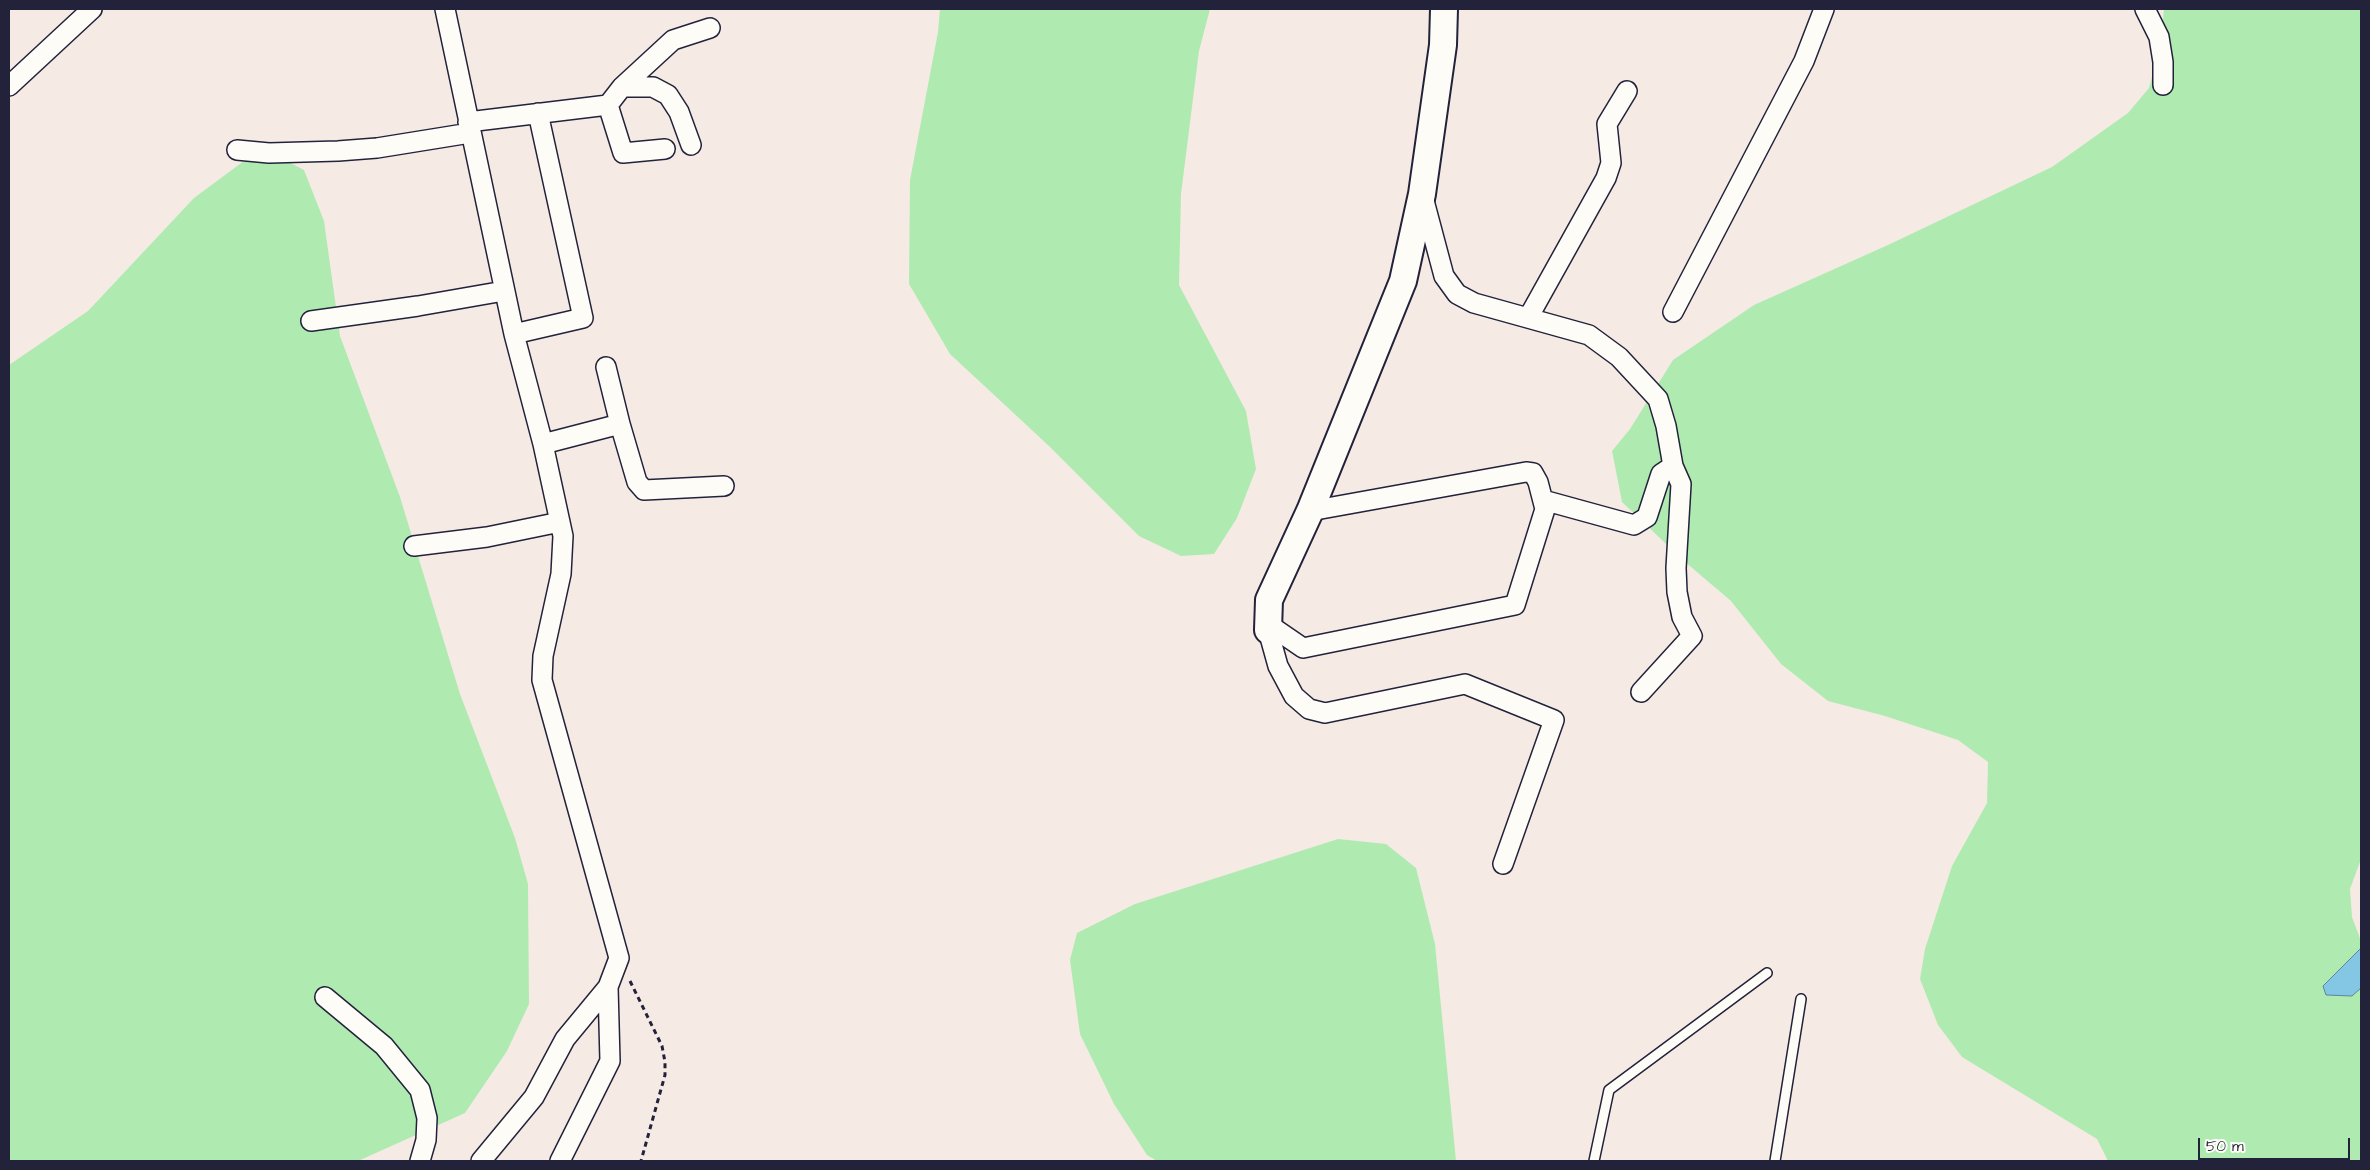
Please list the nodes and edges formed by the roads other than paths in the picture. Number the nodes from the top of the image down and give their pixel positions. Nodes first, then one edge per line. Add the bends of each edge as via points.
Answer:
1 (92, 9) edge
2 (446, 9) edge
3 (1444, 9) edge
4 (1824, 9) edge
5 (2145, 9) edge
6 (710, 28) dead end
7 (2163, 85) dead end
8 (9, 86) edge
9 (622, 87) junction
10 (1627, 92) dead end
11 (608, 104) junction
12 (538, 113) junction
13 (469, 128) junction
14 (691, 145) dead end
15 (665, 149) dead end
16 (237, 150) dead end
17 (1422, 194) junction
18 (504, 291) junction
19 (1674, 312) dead end
20 (1528, 318) junction
21 (311, 321) dead end
22 (514, 334) junction
23 (606, 367) dead end
24 (620, 424) junction
25 (543, 444) junction
26 (1674, 466) junction
27 (724, 486) dead end
28 (1543, 500) junction
29 (1310, 511) junction
30 (560, 522) junction
31 (414, 546) dead end
32 (1268, 627) junction
33 (1641, 692) dead end
34 (1503, 864) dead end
35 (1767, 973) dead end
36 (608, 987) junction
37 (325, 997) dead end
38 (1801, 999) dead end
39 (420, 1161) edge
40 (481, 1161) edge
41 (560, 1161) edge
42 (1594, 1161) edge
43 (1775, 1161) edge

1 - 8 street
2 - 13 street
3 - 17 street via 1443,45
4 - 19 street via 1804,61
5 - 7 street via 2159,37
6 - 9 street via 673,40
9 - 11 street
9 - 14 street via 653,87 668,96 679,112
10 - 20 street via 1607,124 1611,163 1606,178
11 - 12 street
11 - 15 street via 624,153
12 - 13 street
12 - 22 street via 583,318
13 - 16 street via 377,148 270,153
13 - 18 street
17 - 20 street via 1444,276 1457,294 1474,303
17 - 29 street via 1403,281
18 - 21 street
18 - 22 street
20 - 26 street via 1589,335 1619,357 1658,399
22 - 25 street
23 - 24 street
24 - 25 street
24 - 27 street via 637,482 644,490
25 - 30 street
26 - 28 street via 1661,474 1647,517 1634,525
26 - 33 street via 1681,484 1676,592 1682,617 1692,636
28 - 29 street via 1533,473 1526,472
28 - 32 street via 1545,509 1516,605 1302,648
29 - 32 street via 1269,600
30 - 31 street via 488,537
30 - 36 street via 563,536 561,574 543,656 542,680 619,958
32 - 34 street via 1278,666 1294,696 1309,709 1325,712 1465,684 1554,720
35 - 42 lane via 1609,1090
36 - 40 street via 566,1040 534,1097
36 - 41 street via 610,1061
37 - 39 street via 384,1046 420,1090 427,1118 426,1140
38 - 43 lane

